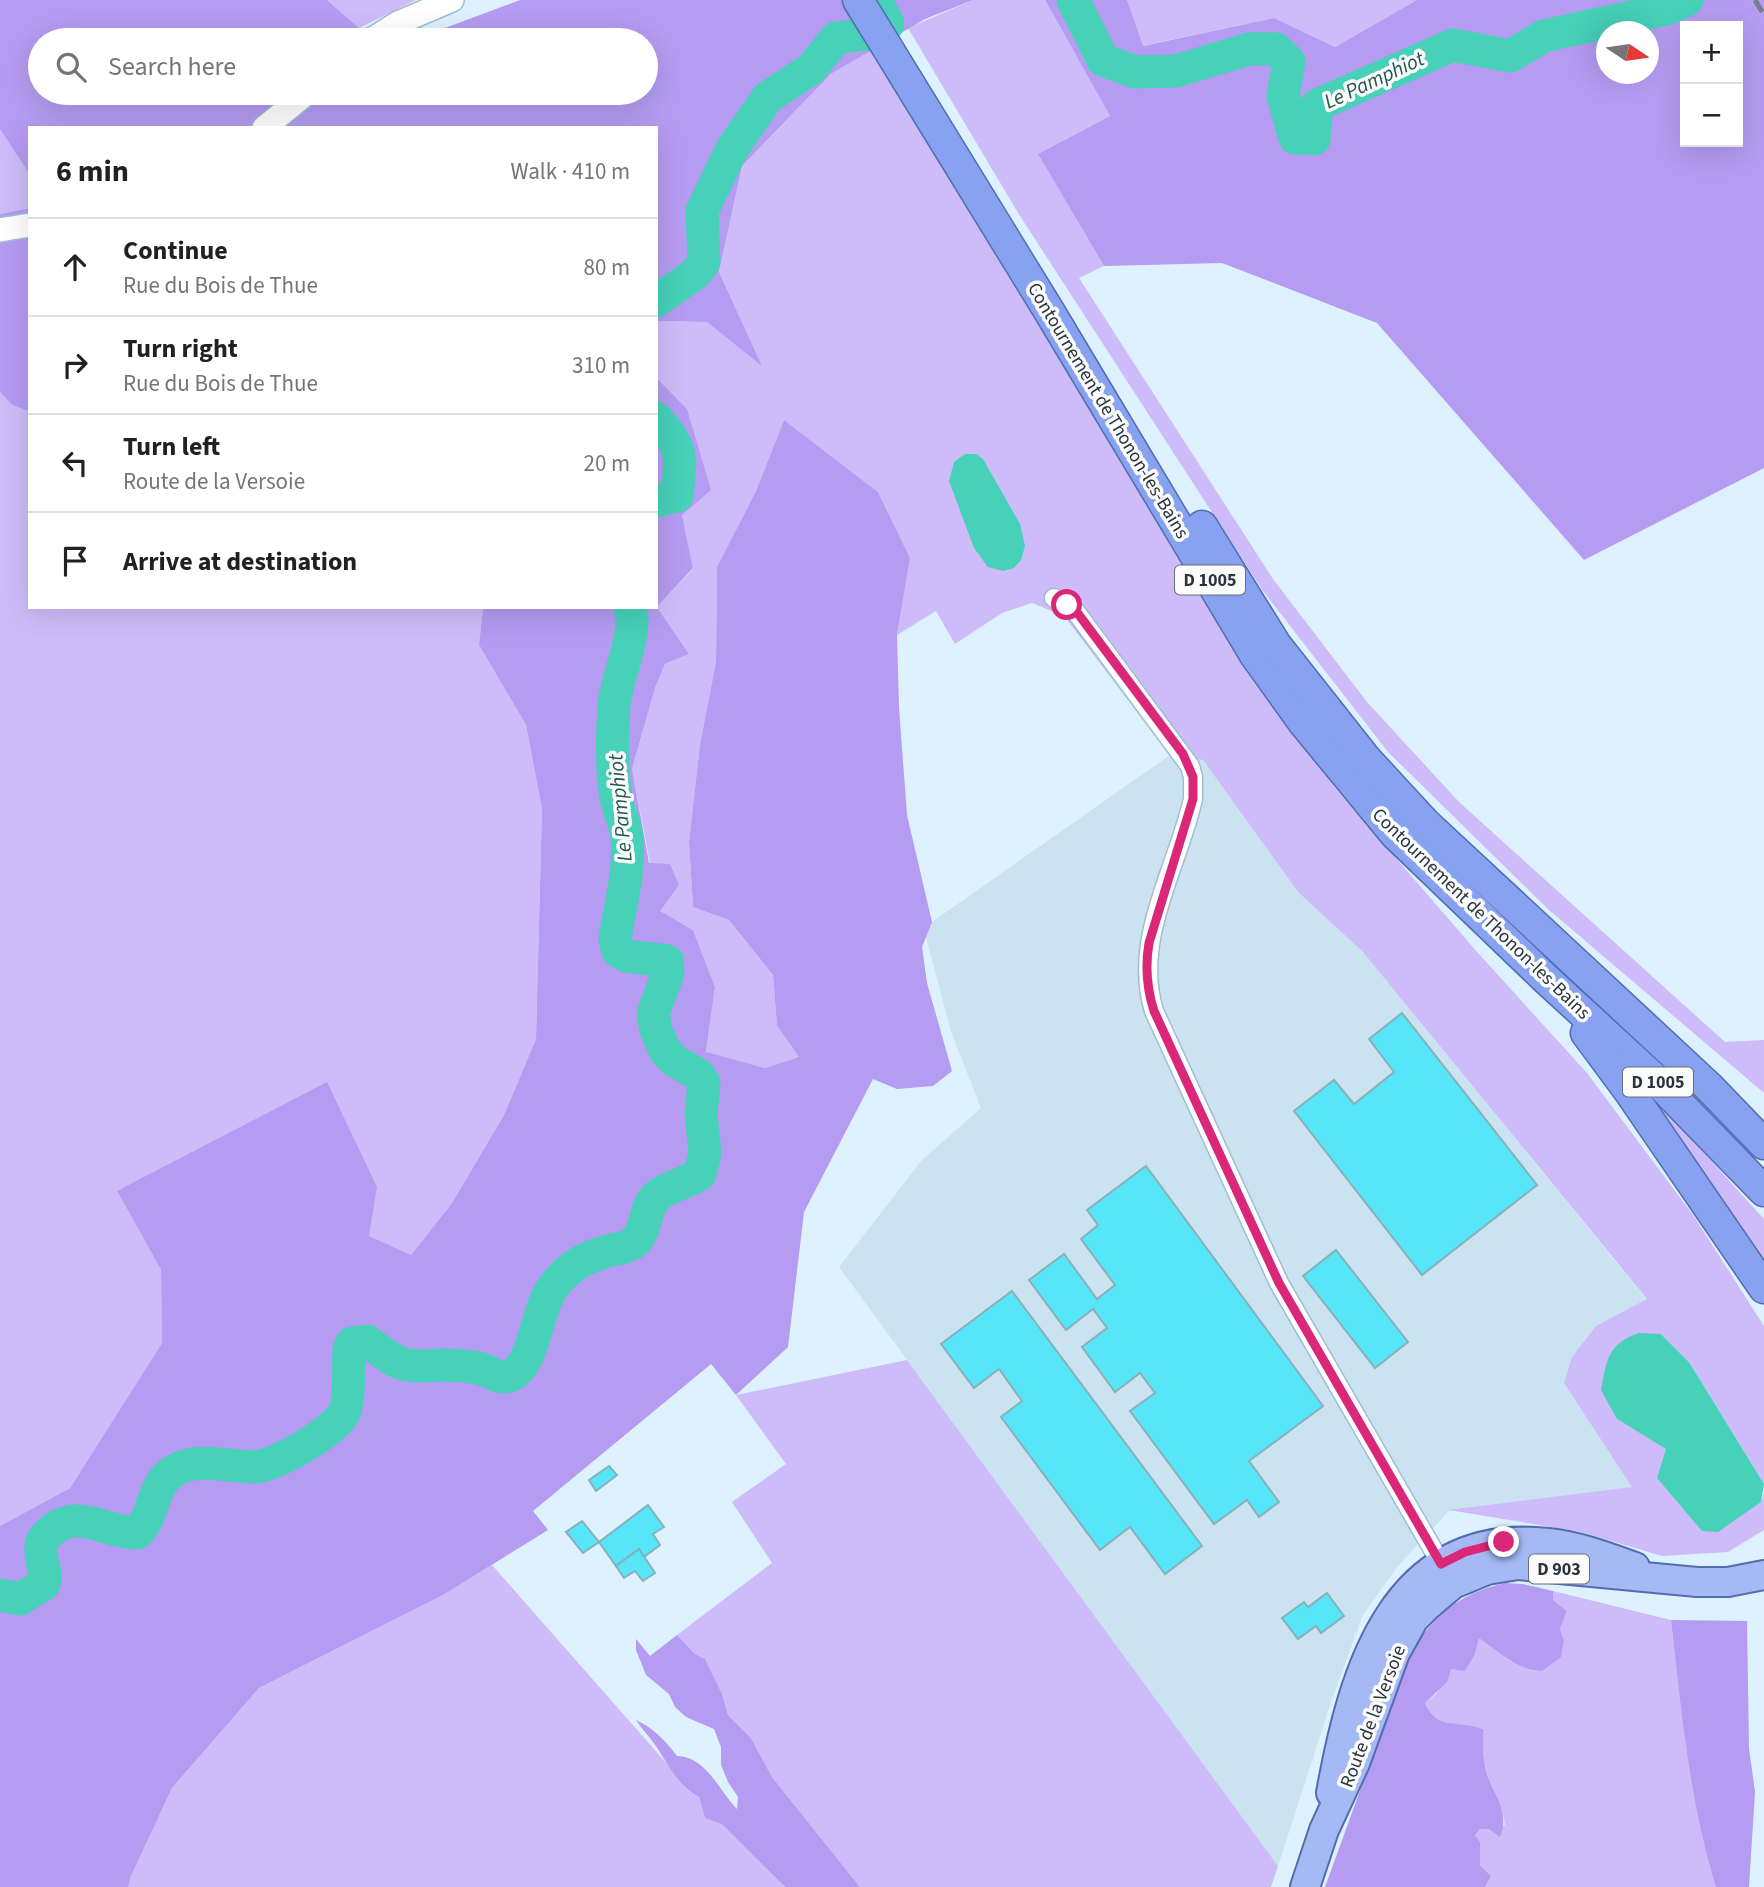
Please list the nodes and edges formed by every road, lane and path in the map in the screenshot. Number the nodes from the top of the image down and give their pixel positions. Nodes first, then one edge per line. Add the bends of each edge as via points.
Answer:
1 (452, 0) edge
2 (858, 0) edge
3 (876, 0) edge
4 (390, 28) edge
5 (292, 105) edge
6 (266, 126) edge
7 (28, 225) edge
8 (0, 230) edge
9 (1057, 306) junction
10 (1054, 598) dead end
11 (1546, 979) junction
12 (1623, 1006) junction
13 (1764, 1115) edge
14 (1764, 1144) edge
15 (1764, 1191) edge
16 (1764, 1288) edge
17 (1447, 1574) junction
18 (1764, 1575) edge
19 (1305, 1887) edge

1 - 4 street
2 - 9 highway, Contournement de Thonon-les-Bains / D 1005
3 - 9 highway, Contournement de Thonon-les-Bains / D 1005
5 - 6 street
7 - 8 street
9 - 11 highway, Contournement de Thonon-les-Bains / D 1005 via 1255,655 1303,722 1395,834
9 - 12 highway, Contournement de Thonon-les-Bains / D 1005 via 1276,645 1327,711 1425,823
10 - 17 street via 1076,611 1190,766 1193,799 1147,952 1147,982 1154,1011 1279,1283
11 - 15 highway, Contournement de Thonon-les-Bains / D 1005 via 1657,1081
11 - 16 highway
12 - 13 highway
12 - 14 highway, Contournement de Thonon-les-Bains / D 1005
17 - 18 main road, Route de la Versoie / D 903 via 1518,1565 1728,1582
17 - 19 main road, Route de la Versoie / D 903 via 1395,1653

